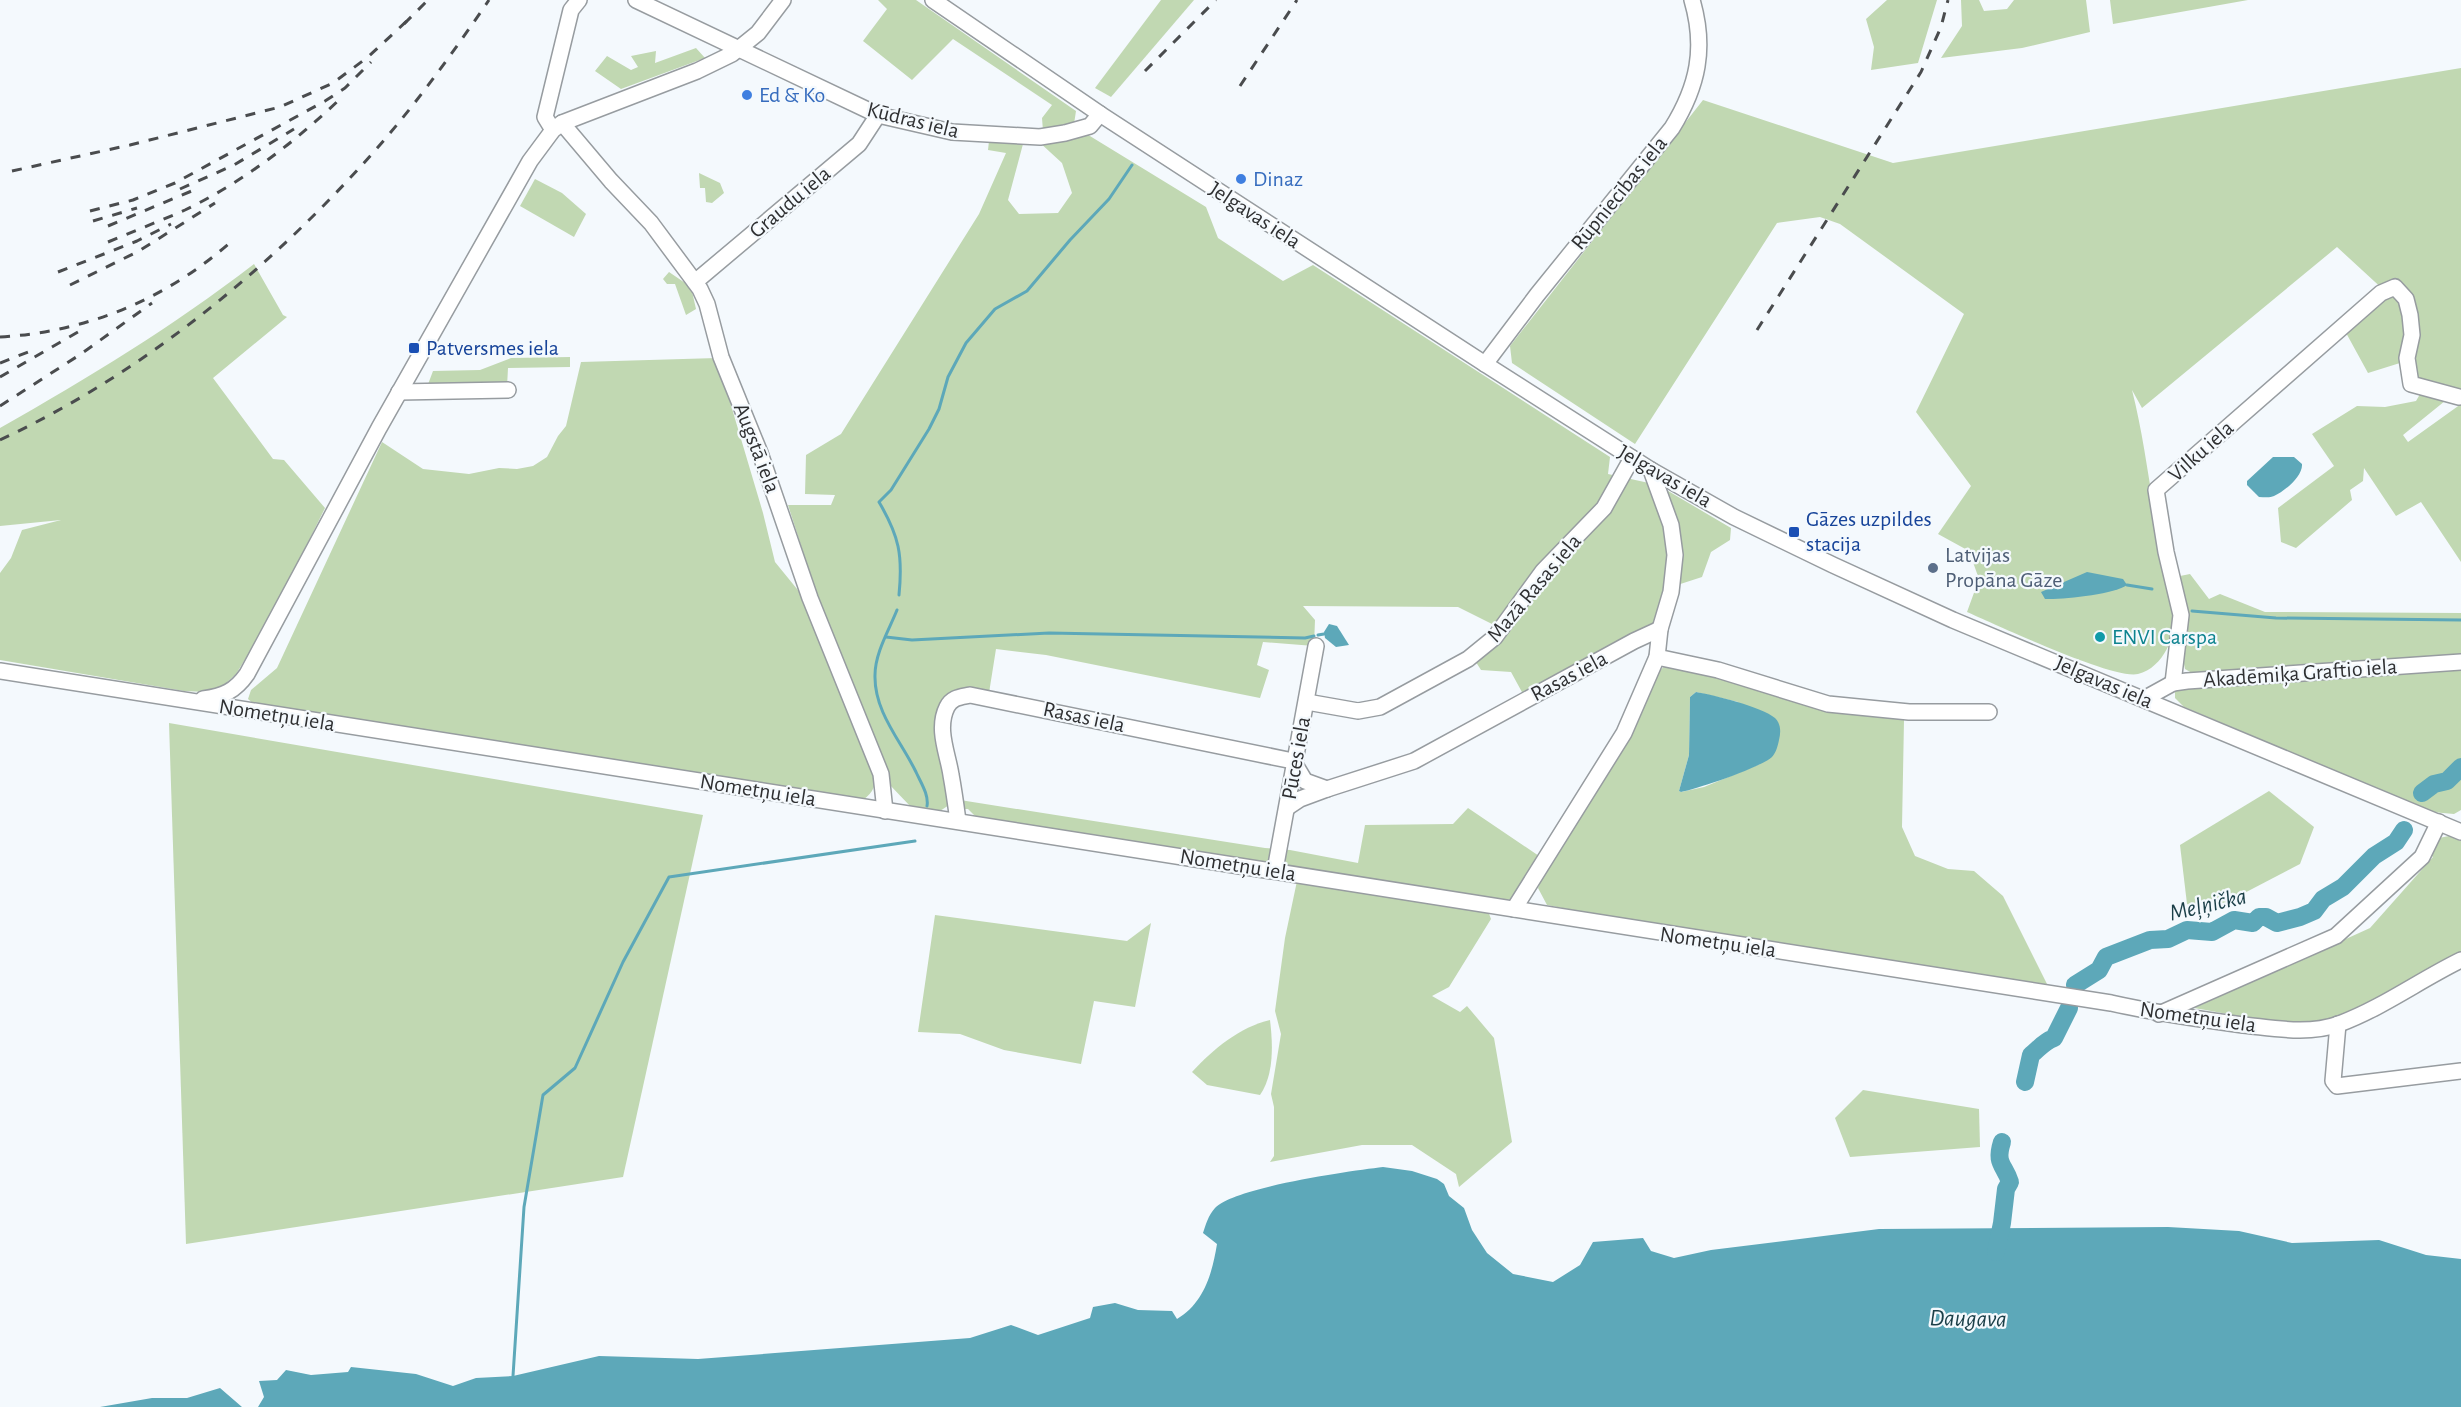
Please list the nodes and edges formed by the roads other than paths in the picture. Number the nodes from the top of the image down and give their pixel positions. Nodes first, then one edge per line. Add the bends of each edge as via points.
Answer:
1 (579, 0) edge
2 (636, 0) edge
3 (783, 0) edge
4 (933, 0) edge
5 (1692, 0) edge
6 (739, 50) junction
7 (1100, 114) junction
8 (878, 115) junction
9 (558, 126) junction
10 (695, 282) junction
11 (1485, 364) junction
12 (508, 390) dead end
13 (399, 392) junction
14 (2459, 397) dead end
15 (1632, 458) junction
16 (1651, 470) junction
17 (1660, 629) junction
18 (1316, 646) dead end
19 (1657, 657) junction
20 (2461, 662) edge
21 (0, 671) edge
22 (2173, 683) junction
23 (2144, 699) junction
24 (190, 700) junction
25 (1307, 702) junction
26 (1989, 712) dead end
27 (1293, 761) junction
28 (1327, 789) junction
29 (1288, 807) junction
30 (885, 811) junction
31 (2461, 817) edge
32 (958, 822) junction
33 (2449, 827) edge
34 (1275, 870) junction
35 (1514, 909) junction
36 (2461, 960) edge
37 (2159, 1014) junction
38 (2338, 1024) junction
39 (2461, 1071) edge

1 - 9 street via 571,10 545,117
2 - 6 street, Kūdras iela
3 - 6 street via 758,33
4 - 7 street, Jelgavas iela
5 - 11 street, Rūpniecības iela via 1698,23 1699,59 1682,112
6 - 8 street, Kūdras iela
6 - 9 street via 717,64
7 - 8 street, Kūdras iela via 1090,126 1040,137 952,132
7 - 11 street, Jelgavas iela
8 - 10 street, Graudu iela via 859,144
9 - 10 street, Augstā iela via 651,223
9 - 13 street via 530,161
10 - 30 street, Augstā iela via 707,304 721,357 760,453 810,598 881,774
11 - 15 street, Jelgavas iela
12 - 13 street
13 - 24 street via 248,674 230,693
14 - 22 street, Vilku iela via 2411,384 2407,358 2412,335 2410,315 2406,299 2395,287 2381,293 2156,490 2181,615
15 - 16 street, Jelgavas iela
15 - 25 street, Mazā Rasas iela via 1604,508 1543,571 1495,638 1468,659 1380,706 1358,711
16 - 17 street via 1671,525 1675,555 1671,592
16 - 23 street, Jelgavas iela via 1734,517 1833,565 1953,620
17 - 19 street
17 - 28 street, Rasas iela via 1414,761
18 - 25 street, Pūces iela
19 - 26 street via 1718,670 1828,704 1909,712
19 - 35 street via 1624,733
20 - 22 street, Akadēmiķa Graftio iela
21 - 24 street, Nometņu iela
22 - 23 street, Akadēmiķa Graftio iela
23 - 33 street, Jelgavas iela
24 - 30 street, Nometņu iela
25 - 27 street, Pūces iela
27 - 28 street via 1305,781
27 - 29 street, Pūces iela
27 - 32 street, Rasas iela via 988,697 963,696 947,707 943,723 944,750
28 - 29 street, Rasas iela
29 - 34 street, Pūces iela
30 - 32 street, Nometņu iela
31 - 33 street
32 - 34 street, Nometņu iela
33 - 37 street via 2336,936
34 - 35 street, Nometņu iela
35 - 37 street, Nometņu iela via 2111,1003
36 - 38 street, Nometņu iela
37 - 38 street, Nometņu iela via 2296,1030
38 - 39 street via 2333,1081 2337,1086

